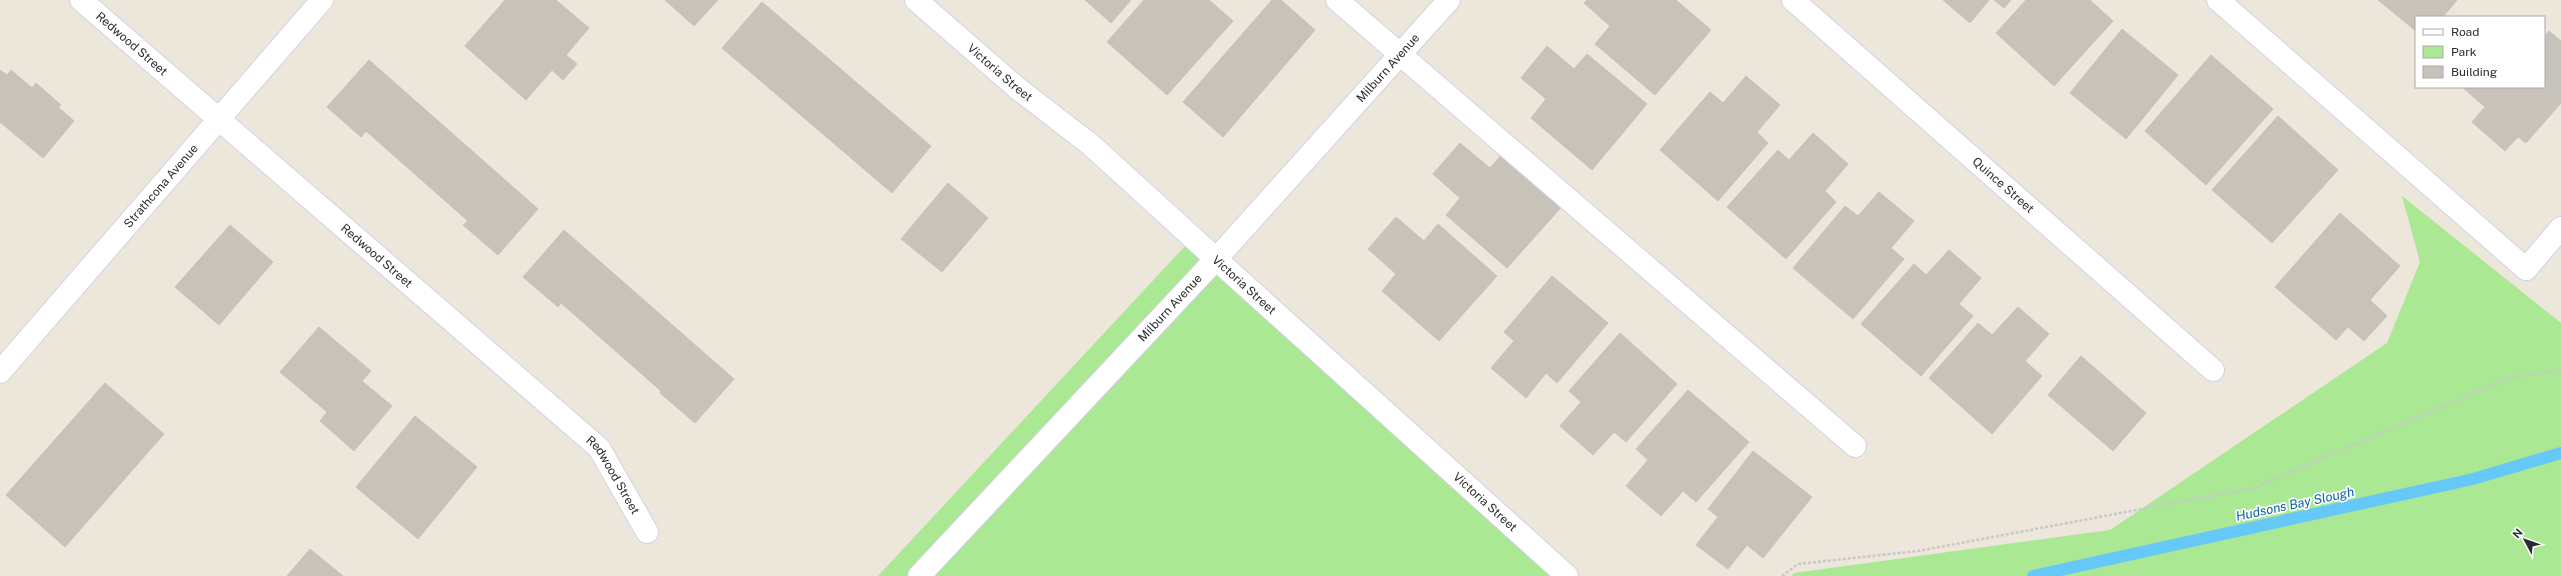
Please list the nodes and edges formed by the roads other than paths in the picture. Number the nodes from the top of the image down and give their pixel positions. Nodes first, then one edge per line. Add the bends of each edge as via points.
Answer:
1 (81, 0) edge
2 (322, 0) edge
3 (916, 0) edge
4 (1337, 0) edge
5 (1449, 0) edge
6 (1793, 0) edge
7 (2218, 0) edge
8 (1400, 55) junction
9 (219, 120) junction
10 (2561, 228) edge
11 (1216, 259) junction
12 (2213, 370) dead end
13 (0, 372) edge
14 (1855, 446) dead end
15 (647, 532) dead end
16 (919, 576) edge
17 (1567, 576) edge

1 - 9 street, Redwood Street
2 - 9 street, Strathcona Avenue
3 - 11 street, Victoria Street via 1017,88 1091,145
4 - 8 street
5 - 8 street, Milburn Avenue
6 - 12 street, Quince Street
7 - 10 street via 2526,269
8 - 11 street, Milburn Avenue
8 - 14 street
9 - 13 street, Strathcona Avenue
9 - 15 street, Redwood Street via 599,448
11 - 16 street, Milburn Avenue
11 - 17 street, Victoria Street

